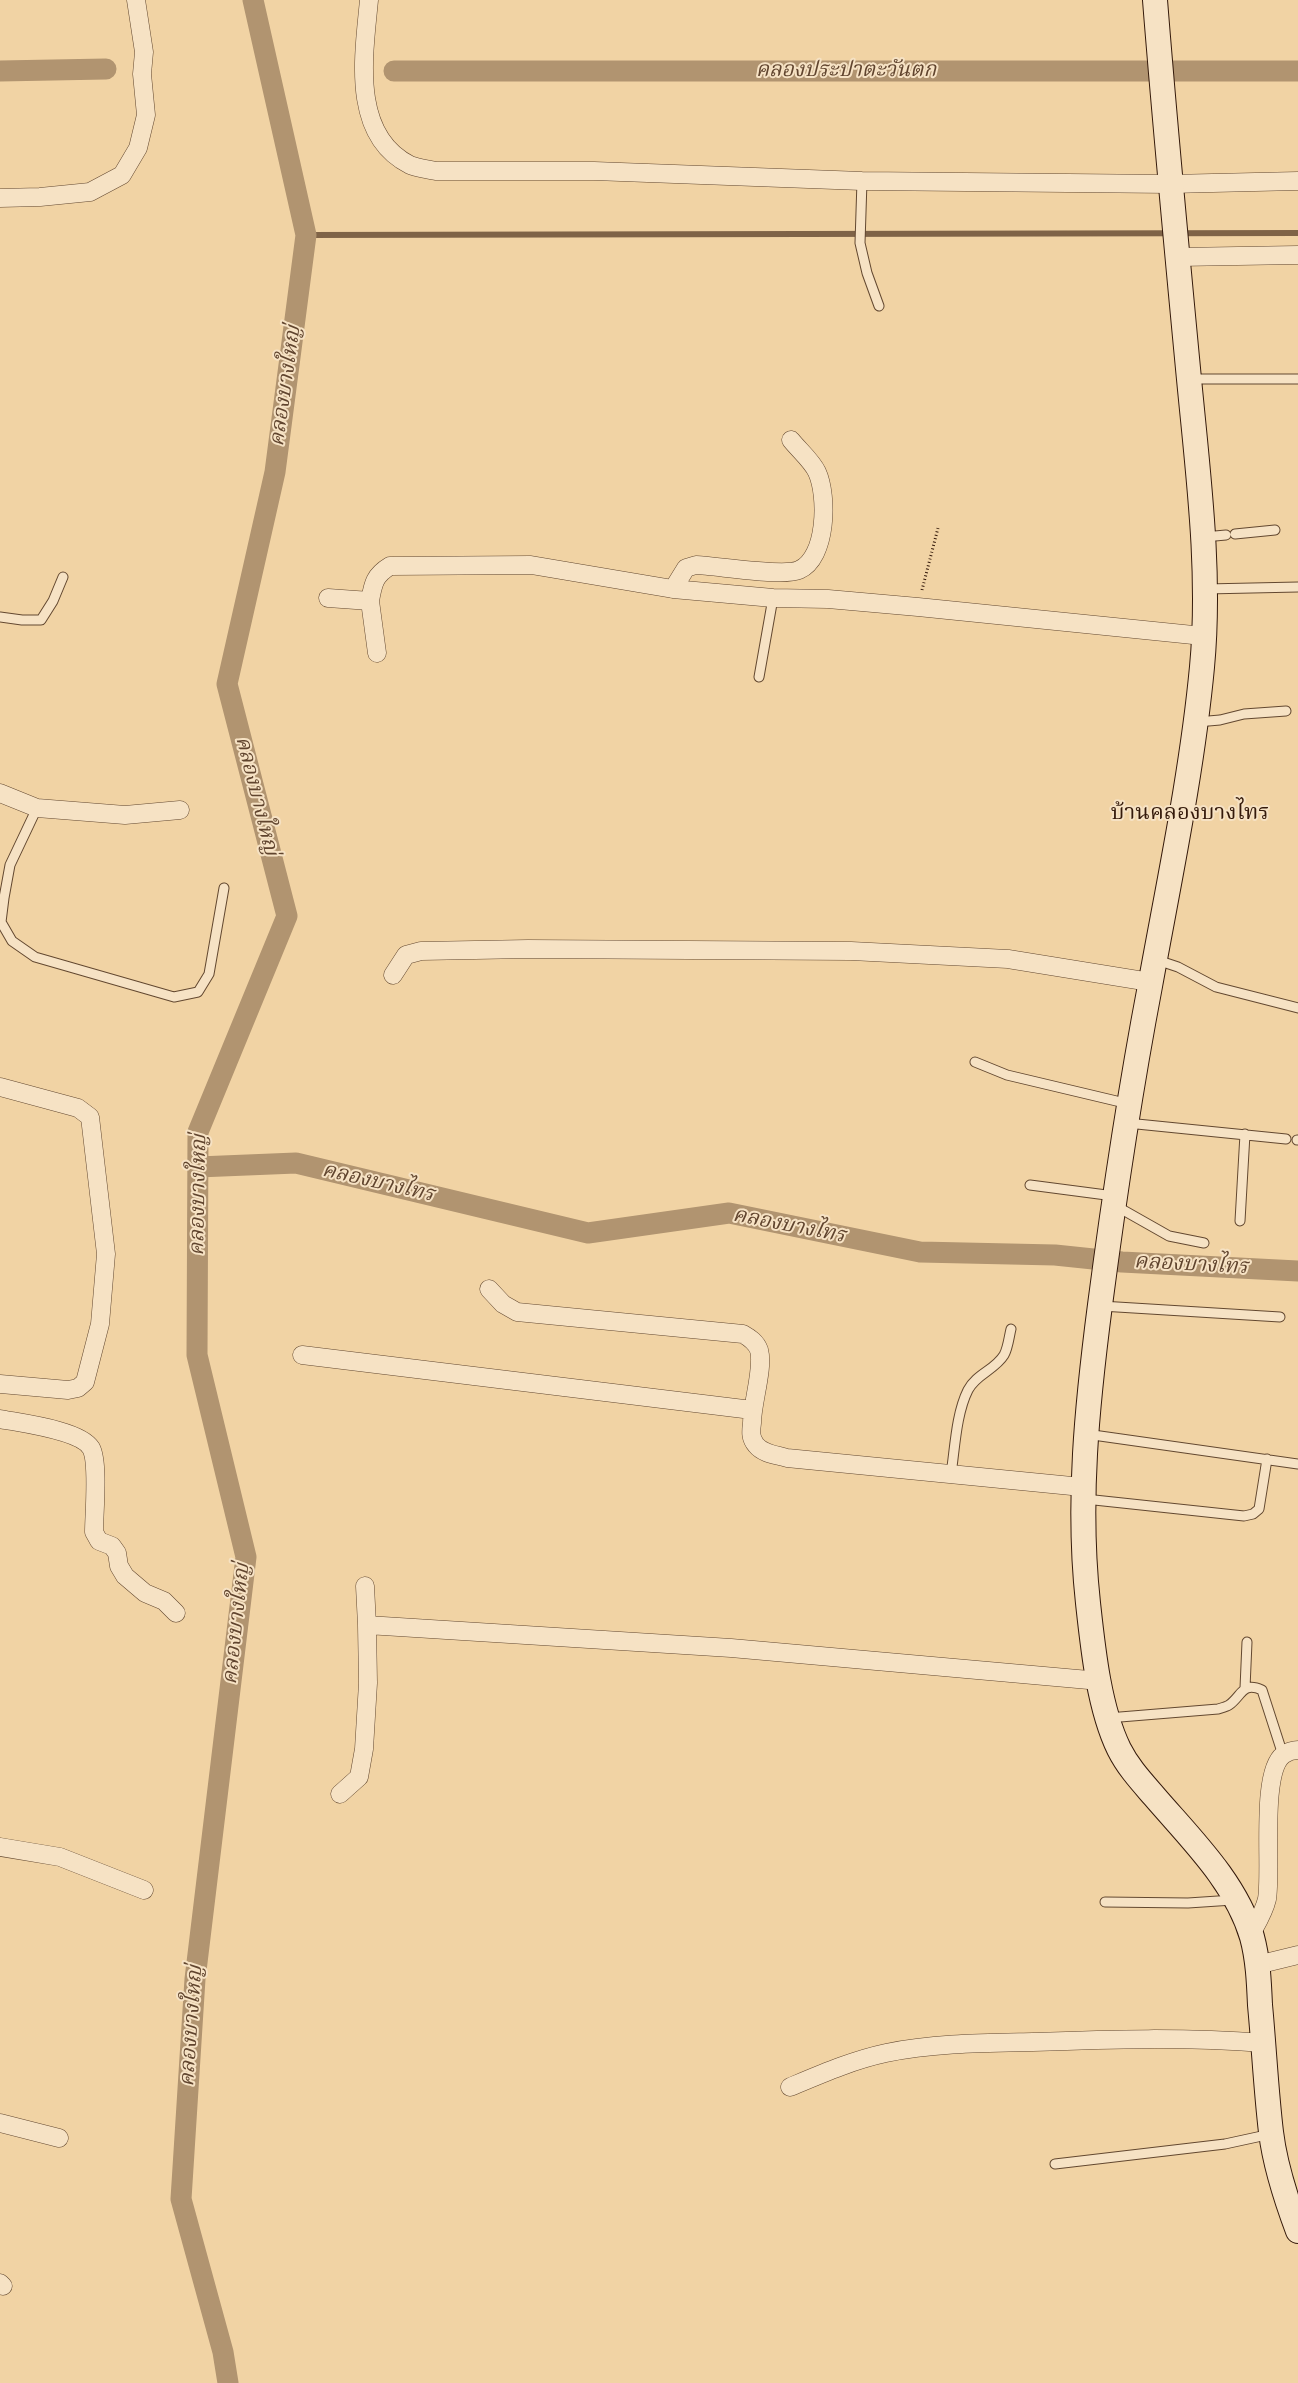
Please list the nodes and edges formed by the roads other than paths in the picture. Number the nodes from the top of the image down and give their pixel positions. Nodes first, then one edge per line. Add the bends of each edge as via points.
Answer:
1 (136, 0) edge
2 (369, 0) edge
3 (1155, 0) edge
4 (1298, 181) edge
5 (862, 182) junction
6 (1170, 184) junction
7 (0, 198) edge
8 (1176, 241) junction
9 (1298, 256) edge
10 (879, 306) dead end
11 (1189, 378) junction
12 (1298, 379) edge
13 (791, 440) dead end
14 (1275, 530) dead end
15 (1202, 537) junction
16 (63, 578) dead end
17 (1298, 587) edge
18 (673, 589) junction
19 (1204, 589) junction
20 (328, 598) dead end
21 (773, 598) junction
22 (370, 600) junction
23 (0, 617) edge
24 (1203, 636) junction
25 (377, 654) dead end
26 (759, 677) dead end
27 (1286, 711) dead end
28 (1194, 722) junction
29 (0, 793) edge
30 (37, 808) junction
31 (180, 810) dead end
32 (224, 888) dead end
33 (1155, 959) junction
34 (392, 975) dead end
35 (1150, 982) junction
36 (1298, 1008) edge
37 (975, 1062) dead end
38 (0, 1087) edge
39 (1128, 1113) junction
40 (1245, 1134) junction
41 (1286, 1138) dead end
42 (1030, 1185) dead end
43 (1114, 1201) junction
44 (1240, 1220) dead end
45 (1204, 1243) dead end
46 (490, 1290) dead end
47 (1101, 1296) junction
48 (1280, 1316) dead end
49 (1011, 1329) dead end
50 (302, 1355) dead end
51 (0, 1384) edge
52 (752, 1410) junction
53 (0, 1419) edge
54 (1086, 1434) junction
55 (1267, 1460) junction
56 (1298, 1464) edge
57 (951, 1474) junction
58 (1082, 1493) junction
59 (364, 1586) dead end
60 (176, 1613) dead end
61 (367, 1625) junction
62 (1247, 1642) dead end
63 (1100, 1681) junction
64 (1245, 1688) junction
65 (1108, 1718) junction
66 (1291, 1752) edge
67 (340, 1794) dead end
68 (0, 1847) edge
69 (144, 1890) dead end
70 (1236, 1900) junction
71 (1105, 1902) dead end
72 (1251, 1934) junction
73 (1298, 1955) edge
74 (1257, 1964) junction
75 (1264, 2043) junction
76 (790, 2087) dead end
77 (0, 2123) edge
78 (1271, 2134) junction
79 (59, 2138) dead end
80 (1055, 2164) dead end
81 (1298, 2232) edge

1 - 7 street via 144,52 142,74 146,115 138,148 122,175 90,192
2 - 5 street via 364,73 366,100 378,138 392,153 411,165 436,171 594,171
3 - 6 street
4 - 6 street
5 - 6 street
5 - 10 lane via 860,243
6 - 8 street
8 - 9 street
8 - 11 street
11 - 12 lane
11 - 15 street
13 - 18 street via 817,472 823,499 823,521 817,550 808,565 798,571 783,572 696,565 686,568
14 - 15 lane
15 - 19 street
16 - 23 lane via 41,620
17 - 19 lane
18 - 21 street
18 - 22 street via 531,565 417,564 390,566 378,573
19 - 24 street
20 - 22 street
21 - 24 street via 828,599
21 - 26 lane
22 - 25 street
24 - 28 street
27 - 28 lane
28 - 33 street
29 - 30 street
30 - 31 street via 125,815
30 - 32 lane via 10,865 1,922 12,941 35,957 174,997 198,992 209,974
33 - 35 street
33 - 36 lane via 1216,987
34 - 35 street via 406,955 421,951 757,949 1008,959
35 - 39 street
37 - 39 lane
38 - 51 street via 78,1108 90,1117 106,1254 100,1324 85,1382 68,1390
39 - 40 lane
39 - 43 street
40 - 41 lane
40 - 44 lane
42 - 43 lane
43 - 45 lane via 1169,1236
43 - 47 street
46 - 52 street via 516,1312 743,1334 753,1340 759,1350 760,1365
47 - 48 lane
47 - 54 street
49 - 57 lane via 1004,1355 974,1380 967,1392
50 - 52 street
52 - 57 street via 751,1438 766,1452 787,1458
53 - 60 street via 57,1431 82,1439 91,1448 95,1463 94,1532 99,1541 112,1546 118,1553 119,1566 126,1576 145,1593 164,1601
54 - 55 lane
54 - 58 street
55 - 56 lane
55 - 58 lane via 1258,1509 1244,1516
57 - 58 street
58 - 63 street via 1082,1540
59 - 61 street
61 - 63 street via 731,1648
61 - 67 street via 364,1749 359,1777
62 - 64 lane
63 - 65 street
64 - 65 lane via 1228,1706 1218,1709
64 - 66 lane via 1254,1686 1262,1690
65 - 70 street via 1120,1752 1136,1775 1212,1864
66 - 72 street via 1276,1765 1272,1781 1267,1897 1263,1913
68 - 69 street via 60,1857
70 - 71 lane
70 - 72 street
72 - 74 street
73 - 74 street
74 - 75 street
75 - 76 street via 1129,2038 912,2048 884,2054
75 - 78 street
77 - 79 street
78 - 80 lane via 1225,2144
78 - 81 street via 1278,2170

